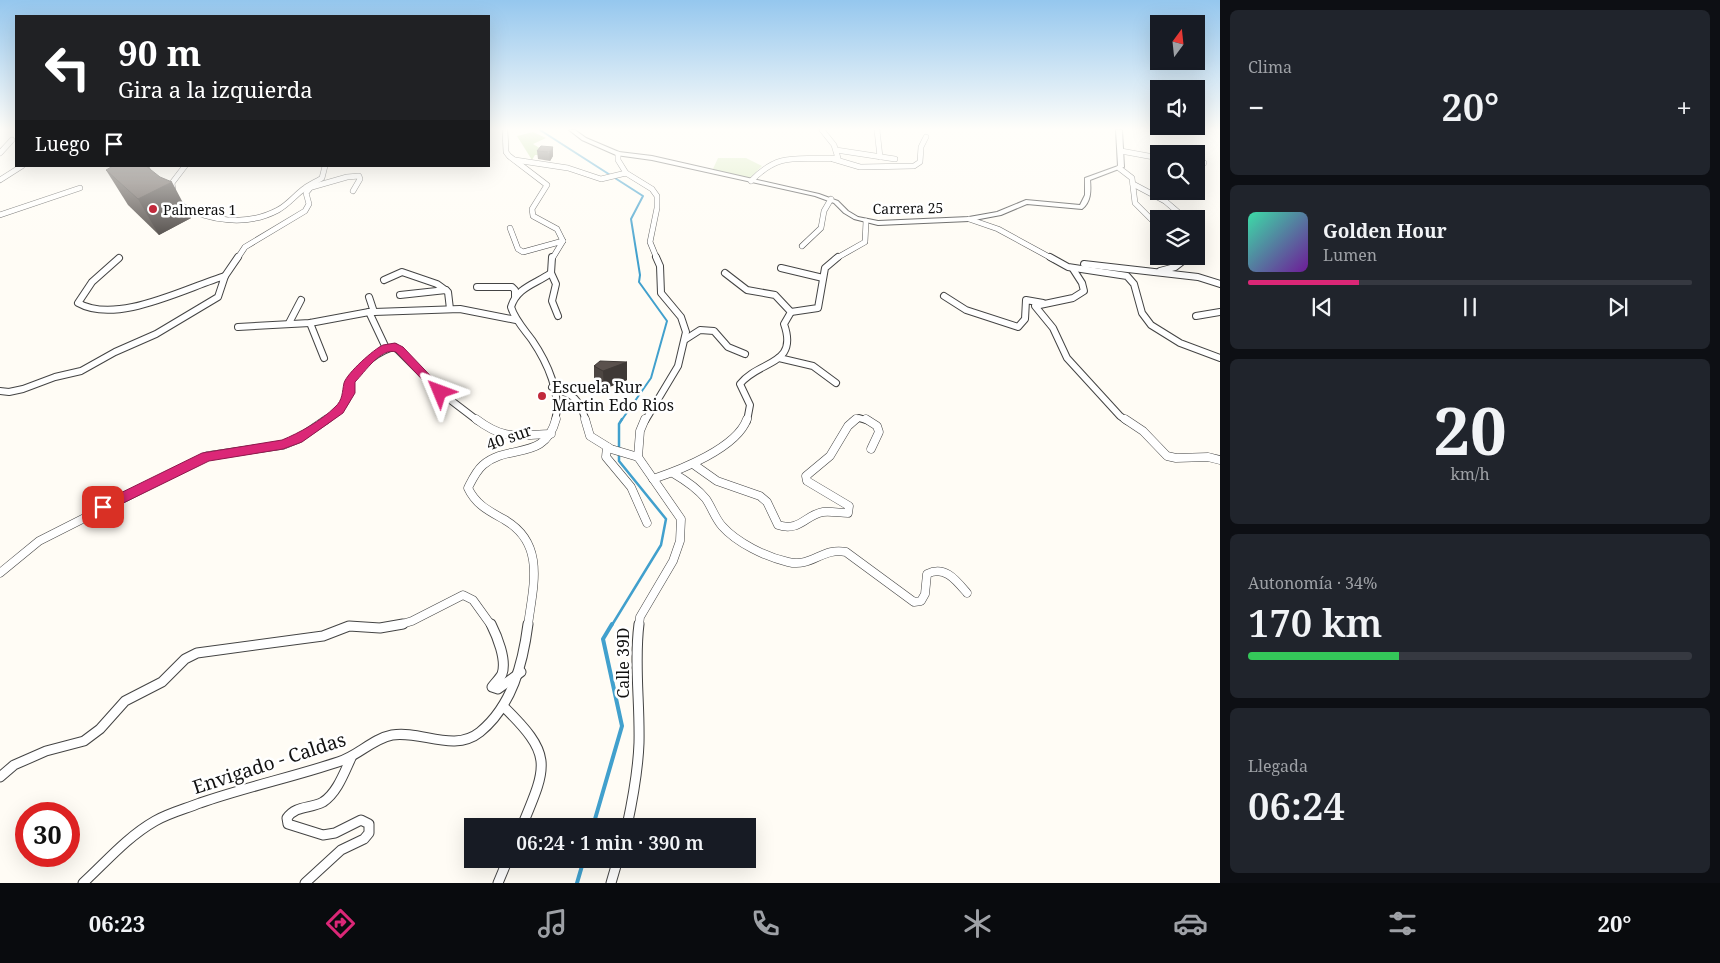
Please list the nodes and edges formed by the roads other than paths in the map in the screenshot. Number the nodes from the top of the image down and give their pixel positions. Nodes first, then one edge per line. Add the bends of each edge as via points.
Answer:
1 (14, 171) edge
2 (182, 171) edge
3 (324, 171) edge
4 (527, 171) edge
5 (576, 171) edge
6 (709, 171) edge
7 (760, 171) edge
8 (1110, 171) edge
9 (1124, 171) edge
10 (622, 174) joint
11 (0, 180) edge
12 (751, 181) junction
13 (1133, 184) junction
14 (309, 187) junction
15 (80, 188) dead end
16 (353, 191) dead end
17 (831, 199) junction
18 (1176, 210) edge
19 (0, 216) edge
20 (1150, 218) edge
21 (970, 219) junction
22 (866, 221) junction
23 (510, 228) dead end
24 (562, 240) junction
25 (802, 246) dead end
26 (119, 258) dead end
27 (1084, 264) dead end
28 (1178, 265) edge
29 (1175, 267) junction
30 (781, 268) dead end
31 (1073, 269) junction
32 (1155, 272) junction
33 (551, 273) junction
34 (726, 273) dead end
35 (1182, 275) junction
36 (226, 276) junction
37 (823, 278) junction
38 (384, 280) dead end
39 (1220, 284) edge
40 (477, 287) dead end
41 (446, 290) junction
42 (400, 295) dead end
43 (515, 296) junction
44 (944, 296) dead end
45 (370, 297) dead end
46 (301, 300) dead end
47 (1044, 303) junction
48 (450, 309) junction
49 (371, 312) junction
50 (791, 312) junction
51 (1220, 312) edge
52 (558, 316) dead end
53 (1196, 316) dead end
54 (516, 320) junction
55 (289, 323) junction
56 (310, 323) junction
57 (238, 327) dead end
58 (686, 339) junction
59 (386, 348) junction
60 (745, 354) dead end
61 (324, 358) dead end
62 (779, 358) junction
63 (1220, 358) edge
64 (836, 383) dead end
65 (552, 387) junction
66 (0, 391) edge
67 (551, 434) junction
68 (609, 448) junction
69 (871, 449) dead end
70 (638, 457) junction
71 (1220, 460) edge
72 (693, 464) junction
73 (673, 473) junction
74 (653, 479) junction
75 (647, 523) dead end
76 (0, 573) edge
77 (967, 593) dead end
78 (521, 672) junction
79 (502, 706) junction
80 (351, 758) junction
81 (0, 777) edge
82 (525, 818) edge
83 (629, 818) edge
84 (504, 868) edge
85 (615, 868) edge
86 (83, 883) edge
87 (305, 883) edge
88 (498, 883) edge
89 (611, 883) edge

1 - 11 street
2 - 14 street via 172,184 180,204 198,214 222,220 238,221 269,214 290,203
3 - 14 street via 324,176
4 - 24 street via 547,186 531,212 557,229
5 - 10 street via 608,179
6 - 12 street, Carrera 25
7 - 12 street
8 - 21 street, Carrera 25 via 1087,179 1088,196 1082,207 1026,202 1008,211
9 - 13 street
10 - 58 street via 652,189 657,196 650,242 660,266 661,293 685,324
12 - 17 street, Carrera 25
13 - 18 street
13 - 20 street via 1134,203
14 - 16 street via 323,187 348,176 359,176
14 - 36 street via 306,193 310,204 305,211 245,247
15 - 19 street
17 - 22 street, Carrera 25 via 850,215
17 - 25 street via 824,211 821,228
21 - 22 street, Carrera 25
21 - 31 street via 998,229
22 - 37 street via 865,242 828,264
23 - 24 street via 518,249 523,252
24 - 33 street via 552,258
26 - 36 street via 92,282 78,303 81,306 102,310 139,305
27 - 32 street
28 - 29 street
29 - 32 street
29 - 35 street
30 - 37 street
31 - 47 street via 1082,282 1082,294
31 - 63 street via 1131,278 1145,319 1170,338
32 - 35 street
33 - 43 street
33 - 52 street via 555,280 552,301
34 - 50 street via 747,290 775,295
35 - 39 street
36 - 66 street via 218,296 156,334 82,371 23,389
37 - 50 street via 818,308
38 - 41 street via 405,272
40 - 43 street via 512,287 516,290
41 - 42 street
41 - 48 street
43 - 54 street via 511,307
44 - 47 street via 966,310 1018,327 1027,312 1026,300
45 - 49 street
46 - 55 street
47 - 71 street via 1035,306 1053,328 1067,358 1120,416 1143,431 1167,456
48 - 49 street
48 - 54 street
49 - 56 street
49 - 59 street
50 - 62 street via 784,324 788,344
51 - 53 street
54 - 65 street, 40 sur via 534,344
55 - 56 street
55 - 57 street
56 - 61 street
58 - 60 street via 700,330 714,331 728,347
58 - 70 street via 672,379 648,413 640,431
59 - 67 street via 399,349 440,392 498,434
59 - 76 street via 351,380 350,393 340,410 298,439 206,456 39,541
62 - 64 street via 813,366
62 - 72 street via 741,381 740,387 750,407 747,422 733,437
65 - 67 street, 40 sur via 557,412
65 - 68 street via 571,394 581,404 590,436
67 - 78 street, 40 sur via 536,446 485,463 468,488 471,498 479,505 519,530 532,551 534,572
68 - 70 street
68 - 75 street via 606,457 626,478
69 - 72 street via 879,432 877,426 857,418 851,422 831,455 806,476 807,481 819,490 849,506 848,513 822,512 787,528 778,525 767,502 760,496 717,481
70 - 74 street, Calle 39D
72 - 73 street
73 - 74 street
73 - 77 street via 706,500 712,514 724,528 747,544 788,563 814,561 827,550 835,549 846,552 914,602 921,601 925,594 927,574 932,570 951,575
74 - 83 street, Calle 39D via 681,519 680,541 673,561 640,617 637,642 637,779
78 - 79 street, 40 sur
78 - 81 street via 498,689 492,687 502,674 500,642 492,624 470,597 463,595 400,624 380,628 350,626 323,636 197,653 185,659 162,682 125,701 100,729 84,740 14,765
79 - 80 street, Envigado - Caldas via 470,739 456,741 398,734 381,738
79 - 82 street via 520,722 540,753 541,770
80 - 86 street, Envigado - Caldas via 255,785 164,816
80 - 87 street via 324,802 293,810 287,818 288,824 319,835 335,833 361,820 369,824 369,833 342,850
84 - 88 street
85 - 89 street

